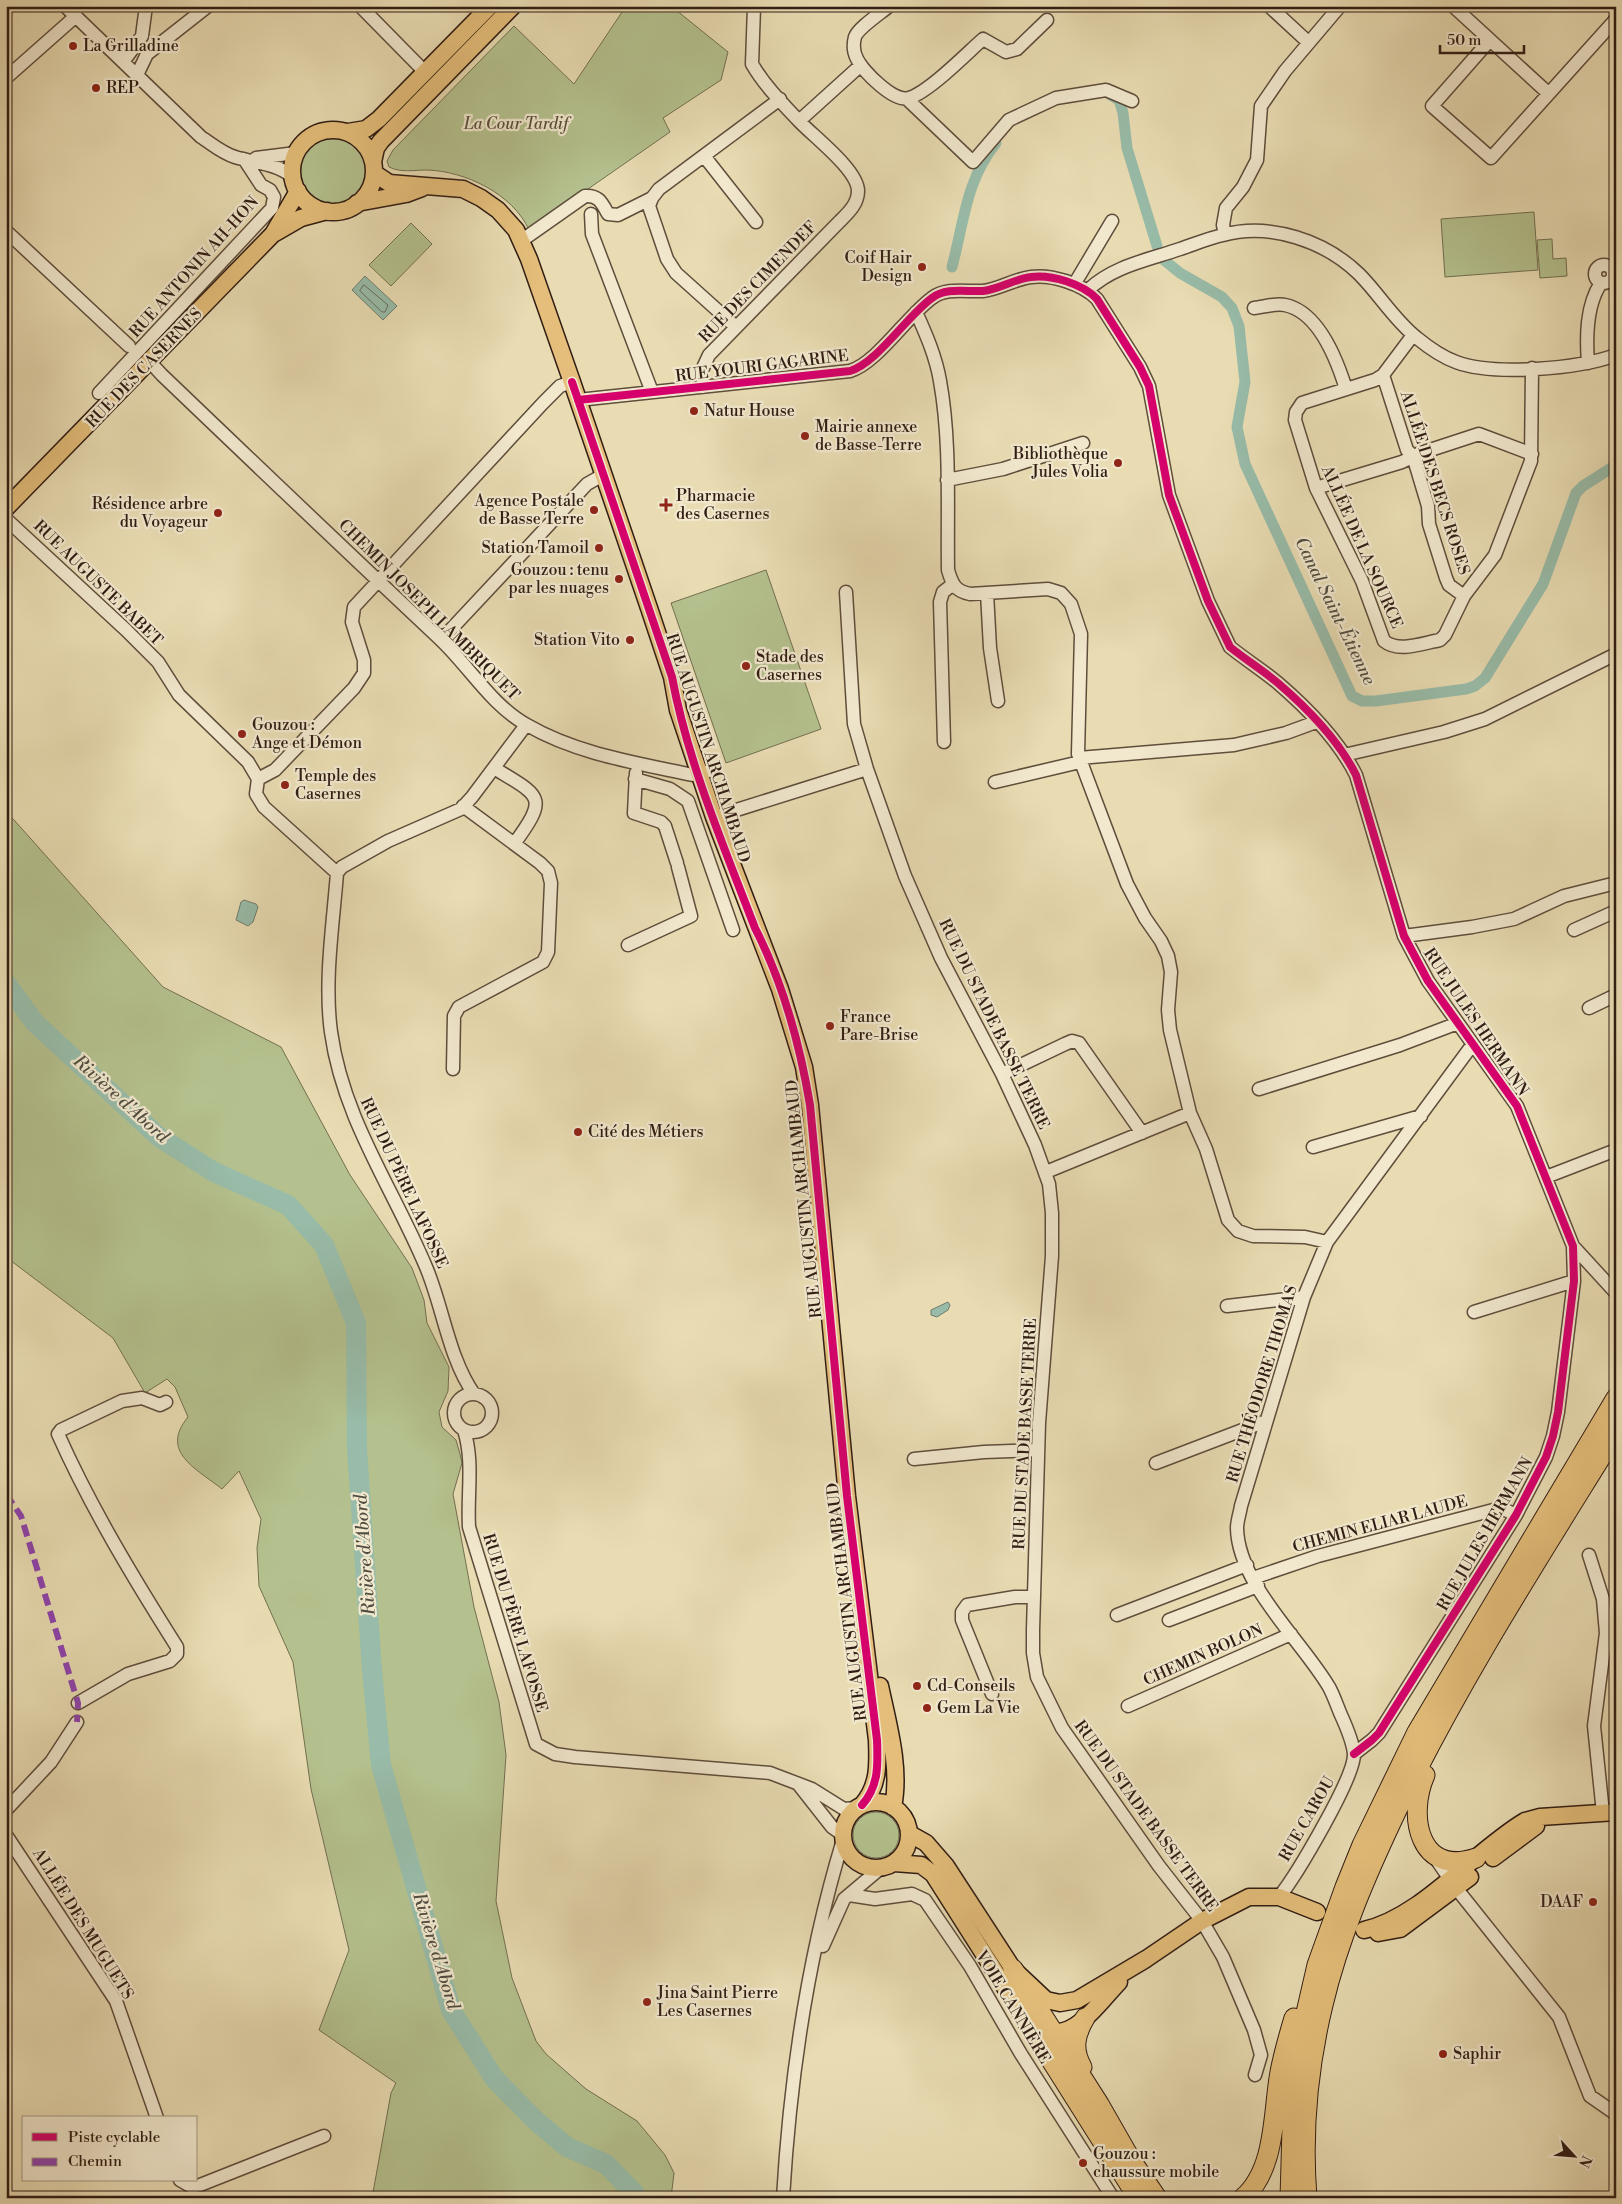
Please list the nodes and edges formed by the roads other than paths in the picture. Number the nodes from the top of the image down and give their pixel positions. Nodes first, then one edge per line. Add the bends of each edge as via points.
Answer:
1 (65, 6) edge
2 (146, 6) edge
3 (208, 6) edge
4 (360, 6) edge
5 (490, 6) edge
6 (513, 6) edge
7 (889, 6) edge
8 (1269, 6) edge
9 (1340, 6) edge
10 (1453, 6) edge
11 (754, 7) edge
12 (76, 16) junction
13 (1616, 19) edge
14 (1046, 20) dead end
15 (145, 23) junction
16 (1490, 40) junction
17 (163, 41) junction
18 (1308, 42) junction
19 (123, 62) junction
20 (861, 65) junction
21 (424, 71) junction
22 (137, 75) junction
23 (6, 78) edge
24 (1548, 93) junction
25 (780, 99) junction
26 (907, 99) junction
27 (1132, 101) dead end
28 (799, 121) junction
29 (348, 132) junction
30 (296, 153) junction
31 (704, 156) junction
32 (244, 159) junction
33 (374, 168) junction
34 (295, 184) junction
35 (424, 187) junction
36 (652, 198) junction
37 (358, 203) junction
38 (327, 211) junction
39 (590, 214) dead end
40 (1112, 221) dead end
41 (756, 222) dead end
42 (6, 231) edge
43 (273, 234) junction
44 (1225, 234) junction
45 (521, 241) junction
46 (1613, 263) edge
47 (1075, 284) junction
48 (1088, 290) junction
49 (1254, 308) dead end
50 (916, 312) junction
51 (736, 327) junction
52 (1413, 335) junction
53 (129, 346) dead end
54 (1616, 355) edge
55 (150, 362) junction
56 (1588, 363) junction
57 (1532, 368) junction
58 (1383, 375) junction
59 (572, 382) junction
60 (703, 387) junction
61 (1346, 389) junction
62 (652, 392) junction
63 (99, 393) dead end
64 (578, 400) junction
65 (1083, 443) dead end
66 (1532, 454) junction
67 (1413, 456) junction
68 (603, 474) junction
69 (947, 480) junction
70 (1316, 488) junction
71 (10, 504) edge
72 (6, 518) edge
73 (379, 580) junction
74 (952, 585) junction
75 (846, 592) dead end
76 (987, 593) junction
77 (1464, 596) junction
78 (443, 638) junction
79 (1616, 654) edge
80 (998, 701) dead end
81 (1316, 722) junction
82 (526, 725) junction
83 (944, 742) dead end
84 (1344, 755) junction
85 (1079, 760) junction
86 (637, 763) junction
87 (494, 768) junction
88 (867, 769) junction
89 (704, 773) junction
90 (258, 779) junction
91 (635, 779) junction
92 (995, 782) dead end
93 (463, 806) junction
94 (718, 815) junction
95 (514, 844) junction
96 (337, 873) junction
97 (1616, 883) edge
98 (1616, 911) edge
99 (733, 930) dead end
100 (1574, 930) dead end
101 (1404, 936) junction
102 (628, 944) dead end
103 (1616, 995) edge
104 (1589, 1008) dead end
105 (1458, 1023) junction
106 (1474, 1044) junction
107 (454, 1069) dead end
108 (1002, 1074) junction
109 (1259, 1089) dead end
110 (1190, 1113) junction
111 (1421, 1116) junction
112 (1142, 1133) junction
113 (1313, 1147) dead end
114 (1616, 1150) edge
115 (1046, 1172) junction
116 (1546, 1177) junction
117 (1327, 1242) junction
118 (1573, 1246) junction
119 (1574, 1281) junction
120 (1616, 1293) edge
121 (1304, 1297) junction
122 (1227, 1306) dead end
123 (1474, 1312) dead end
124 (458, 1361) junction
125 (474, 1394) junction
126 (1616, 1398) edge
127 (460, 1400) junction
128 (166, 1402) dead end
129 (1266, 1421) junction
130 (464, 1430) junction
131 (480, 1430) junction
132 (1616, 1433) edge
133 (1038, 1450) junction
134 (914, 1459) dead end
135 (1156, 1463) dead end
136 (470, 1467) junction
137 (1516, 1515) junction
138 (1551, 1538) junction
139 (1589, 1555) dead end
140 (856, 1557) junction
141 (1247, 1565) junction
142 (1256, 1582) junction
143 (1034, 1597) junction
144 (1117, 1615) dead end
145 (1169, 1620) dead end
146 (1291, 1634) junction
147 (992, 1694) dead end
148 (78, 1703) dead end
149 (1128, 1706) dead end
150 (77, 1722) dead end
151 (1354, 1754) junction
152 (798, 1783) junction
153 (859, 1806) junction
154 (892, 1807) junction
155 (6, 1810) edge
156 (1609, 1812) edge
157 (1562, 1815) junction
158 (1511, 1829) junction
159 (910, 1834) junction
160 (6, 1835) edge
161 (843, 1837) junction
162 (1425, 1844) junction
163 (1476, 1858) junction
164 (888, 1865) junction
165 (1453, 1883) junction
166 (1345, 1887) junction
167 (849, 1895) junction
168 (1279, 1897) junction
169 (1317, 1912) dead end
170 (1202, 1920) junction
171 (1146, 1959) junction
172 (812, 1968) junction
173 (1013, 1969) junction
174 (1085, 2018) junction
175 (1027, 2022) junction
176 (1052, 2032) junction
177 (1255, 2075) dead end
178 (1099, 2104) junction
179 (1616, 2114) edge
180 (156, 2116) edge
181 (324, 2136) dead end
182 (1131, 2160) junction
183 (183, 2182) edge
184 (783, 2198) edge
185 (1113, 2198) edge
186 (1138, 2198) edge
187 (1157, 2198) edge
188 (1169, 2198) edge
189 (1243, 2198) edge
190 (1290, 2198) edge
191 (1307, 2198) edge

1 - 12 street
2 - 15 street
3 - 17 street
4 - 21 street
5 - 21 main road
6 - 33 main road via 381,140 376,148
7 - 20 street via 856,34 853,46
8 - 18 street
9 - 18 street
10 - 16 street
11 - 25 street via 752,64
12 - 19 street
12 - 23 street
13 - 24 street
14 - 26 street via 1017,49 1006,52 983,39 920,93
15 - 17 street via 154,37
15 - 19 street via 142,36
16 - 24 street
16 - 24 street via 1432,106 1491,158
17 - 22 street via 147,54
18 - 44 street via 1261,106 1257,160 1244,187 1226,208
19 - 22 street
20 - 26 street via 869,76 895,96
20 - 28 street
21 - 29 main road via 372,124
22 - 32 street via 201,137 225,153
25 - 28 street
25 - 31 street
26 - 27 street via 973,162 1009,120 1056,98 1106,90
28 - 51 street, RUE DES CIMENDEF via 855,179 858,192 853,206
29 - 30 main road via 318,132
29 - 33 main road via 365,144
30 - 32 street
30 - 34 main road via 293,165
31 - 36 street
31 - 41 street
32 - 34 street via 270,164 285,171
32 - 63 street, RUE ANTONIN AH-HON via 261,185 270,190 274,197 272,208
33 - 35 main road, RUE AUGUSTIN ARCHAMBAUD via 389,183
33 - 37 main road via 366,195
34 - 38 main road via 306,201
34 - 43 main road
35 - 37 main road, RUE AUGUSTIN ARCHAMBAUD via 406,194
35 - 45 main road, RUE AUGUSTIN ARCHAMBAUD via 463,189 482,198 498,210 516,230
36 - 45 street via 618,215 608,214 593,195 585,196
36 - 51 street via 649,206 651,216 676,273
37 - 38 main road via 343,210
38 - 43 main road via 301,218
39 - 62 street via 592,234
40 - 47 street
42 - 53 street
43 - 55 main road, RUE DES CASERNES
44 - 48 street via 1108,273
44 - 52 street via 1280,234 1332,253 1360,275
45 - 59 main road, RUE AUGUSTIN ARCHAMBAUD
46 - 56 street via 1613,278 1601,283 1592,300 1588,323
47 - 48 street, RUE YOURI GAGARINE
47 - 50 street, RUE YOURI GAGARINE via 1031,276 996,289 940,293
48 - 81 street, RUE YOURI GAGARINE via 1111,320 1149,386 1169,495 1225,639 1230,647 1279,683
49 - 61 street via 1284,305 1297,310 1329,343
50 - 60 street, RUE YOURI GAGARINE via 859,368
50 - 69 street via 927,335 940,379
51 - 60 street, RUE DES CIMENDEF via 704,362
52 - 57 street via 1455,362 1481,368
52 - 58 street
54 - 56 street
55 - 71 main road, RUE DES CASERNES
55 - 73 street, CHEMIN JOSEPH LAMBRIQUET
56 - 57 street
57 - 66 street, ALLÉE DE LA SOURCE
58 - 61 street, ALLÉE DE LA SOURCE
58 - 67 street, ALLÉE DES BECS ROSES via 1407,450
59 - 64 main road, RUE AUGUSTIN ARCHAMBAUD
59 - 73 street via 560,386
60 - 62 street, RUE YOURI GAGARINE
61 - 70 street, ALLÉE DE LA SOURCE via 1302,404 1296,412 1295,420
62 - 64 street, RUE YOURI GAGARINE
64 - 68 main road, RUE AUGUSTIN ARCHAMBAUD
65 - 69 street via 1003,469
66 - 67 street via 1479,434
66 - 77 street, ALLÉE DE LA SOURCE via 1498,549
67 - 70 street
67 - 77 street, ALLÉE DES BECS ROSES via 1446,578 1449,585
68 - 78 street via 587,484
68 - 89 main road, RUE AUGUSTIN ARCHAMBAUD via 672,677 678,710
69 - 74 street via 948,570
70 - 77 street, ALLÉE DE LA SOURCE via 1362,581 1384,641 1390,646 1440,640
72 - 90 street, RUE AUGUSTE BABET via 158,662 179,695 248,762
73 - 78 street, CHEMIN JOSEPH LAMBRIQUET
73 - 90 street via 354,607 352,622 364,660 364,673 354,688 275,770
74 - 76 street via 960,592
74 - 83 street via 943,592 940,602
75 - 88 street, RUE DU STADE BASSE TERRE via 854,724
76 - 80 street via 990,648
76 - 85 street via 1048,590 1061,593 1071,604 1081,634
78 - 82 street, CHEMIN JOSEPH LAMBRIQUET via 492,698
79 - 84 street via 1485,719 1418,739
81 - 84 street, RUE YOURI GAGARINE
81 - 85 street via 1234,745
82 - 86 street, CHEMIN JOSEPH LAMBRIQUET via 550,738 585,750
82 - 87 street
84 - 101 street, RUE JULES HERMANN via 1356,775
85 - 92 street
85 - 110 street via 1126,884 1168,956 1171,972 1170,1030
86 - 89 street, CHEMIN JOSEPH LAMBRIQUET
86 - 91 street
87 - 93 street
87 - 95 street via 527,789 537,806
88 - 94 street
88 - 108 street, RUE DU STADE BASSE TERRE via 905,876 941,958
89 - 94 main road, RUE AUGUSTIN ARCHAMBAUD
90 - 96 street, RUE AUGUSTE BABET via 256,794 264,807
91 - 99 street via 670,789 688,801
91 - 102 street via 634,813 665,826 691,916
93 - 95 street
93 - 96 street via 388,841
94 - 140 main road, RUE AUGUSTIN ARCHAMBAUD via 804,1067
95 - 107 street via 548,871 551,883 548,952 543,962 533,969 459,1007 454,1016
96 - 124 street, RUE DU PÈRE LAFOSSE via 329,996 331,1033 340,1072 359,1131 427,1269
97 - 101 street via 1564,896 1514,919
98 - 100 street
101 - 105 street, RUE JULES HERMANN via 1428,980
103 - 104 street
105 - 106 street, RUE JULES HERMANN
105 - 109 street via 1400,1045
106 - 111 street, RUE THÉODORE THOMAS
106 - 116 street, RUE JULES HERMANN via 1517,1106
108 - 112 street via 1072,1041 1079,1043
108 - 115 street, RUE DU STADE BASSE TERRE
110 - 112 street
110 - 117 street via 1206,1148 1228,1220 1238,1231 1253,1236 1305,1237
111 - 113 street
111 - 117 street, RUE THÉODORE THOMAS
112 - 115 street
114 - 116 street
115 - 133 street, RUE DU STADE BASSE TERRE via 1051,1194 1052,1256
116 - 118 street, RUE JULES HERMANN
117 - 121 street, RUE THÉODORE THOMAS
118 - 119 street, RUE JULES HERMANN
118 - 120 street
119 - 123 street
119 - 137 street, RUE JULES HERMANN via 1553,1436 1546,1457
121 - 122 street
121 - 129 street, RUE THÉODORE THOMAS
124 - 125 street, RUE DU PÈRE LAFOSSE
124 - 127 street, RUE DU PÈRE LAFOSSE
125 - 127 street
125 - 131 street via 486,1399 492,1410 488,1424
126 - 166 highway via 1417,1732
127 - 130 street via 455,1416
128 - 148 street via 160,1405 142,1398 122,1401 58,1434 72,1466 177,1647 177,1654 170,1661 128,1674
129 - 135 street
129 - 141 street, RUE THÉODORE THOMAS via 1237,1528
130 - 131 street
130 - 136 street, RUE DU PÈRE LAFOSSE
131 - 136 street, RUE DU PÈRE LAFOSSE
132 - 138 highway
133 - 134 street
133 - 143 street, RUE DU STADE BASSE TERRE
136 - 152 street, RUE DU PÈRE LAFOSSE via 469,1527 536,1744 546,1751 575,1757 757,1771
137 - 142 street, CHEMIN ELIAR LAUDE via 1501,1508 1318,1556
137 - 151 street, RUE JULES HERMANN via 1378,1732
138 - 162 highway via 1439,1742 1422,1782 1416,1806 1418,1828
138 - 191 highway via 1431,1740 1357,1901 1322,2006 1314,2052 1308,2088
139 - 156 street via 1604,1599 1606,1634 1594,1726
140 - 153 main road, RUE AUGUSTIN ARCHAMBAUD via 878,1764 872,1794
140 - 154 main road, RUE AUGUSTIN ARCHAMBAUD via 891,1743 896,1784
141 - 142 street, RUE THÉODORE THOMAS
141 - 144 street
142 - 145 street, CHEMIN ELIAR LAUDE
142 - 146 street, RUE THÉODORE THOMAS
143 - 147 street via 967,1605 962,1612 962,1620
143 - 170 street, RUE DU STADE BASSE TERRE via 1033,1653 1037,1676 1053,1713 1159,1866
146 - 149 street, CHEMIN BOLON
146 - 151 street, RUE THÉODORE THOMAS via 1329,1688
150 - 155 street via 51,1762
151 - 168 street, RUE CAROU via 1344,1788
152 - 153 street, RUE DU PÈRE LAFOSSE via 844,1809
152 - 161 street
153 - 154 main road via 879,1802
153 - 161 main road via 847,1816
154 - 159 main road via 903,1816
156 - 157 main road
157 - 158 main road via 1525,1821
157 - 165 main road via 1536,1826
158 - 163 main road
158 - 165 main road via 1496,1849
159 - 164 main road via 905,1853
159 - 173 main road via 926,1843 946,1866
160 - 180 street, ALLÉE DES MUGUETS via 116,2001
161 - 164 main road via 847,1850 857,1860 864,1864
161 - 172 street
162 - 163 highway via 1436,1856 1449,1862 1460,1863
162 - 165 street
163 - 165 main road
164 - 167 street
164 - 175 main road via 921,1865 934,1874
165 - 165 main road via 1381,1926 1364,1930 1382,1934 1400,1929
165 - 179 street via 1559,2017 1590,2096
166 - 189 highway via 1305,1981 1284,2050 1267,2155 1260,2176
166 - 190 highway via 1317,1965 1299,2043 1293,2092
167 - 172 street via 844,1899
167 - 185 street, VOIE CANNIÈRE via 875,1899 912,1894 925,1900 970,1966 1021,2054
168 - 169 main road
168 - 170 main road via 1249,1897
170 - 171 main road
170 - 177 street, RUE DU STADE BASSE TERRE via 1223,1957 1254,2030 1261,2055
171 - 173 main road via 1077,2000 1060,2003 1046,2000
171 - 174 main road
172 - 184 street via 790,2101
173 - 176 highway
174 - 176 main road via 1064,2031
174 - 178 highway via 1076,2033 1074,2046
175 - 176 main road
175 - 186 highway
176 - 178 highway
178 - 182 highway
181 - 183 street via 200,2185 192,2187
182 - 187 highway
182 - 188 highway

